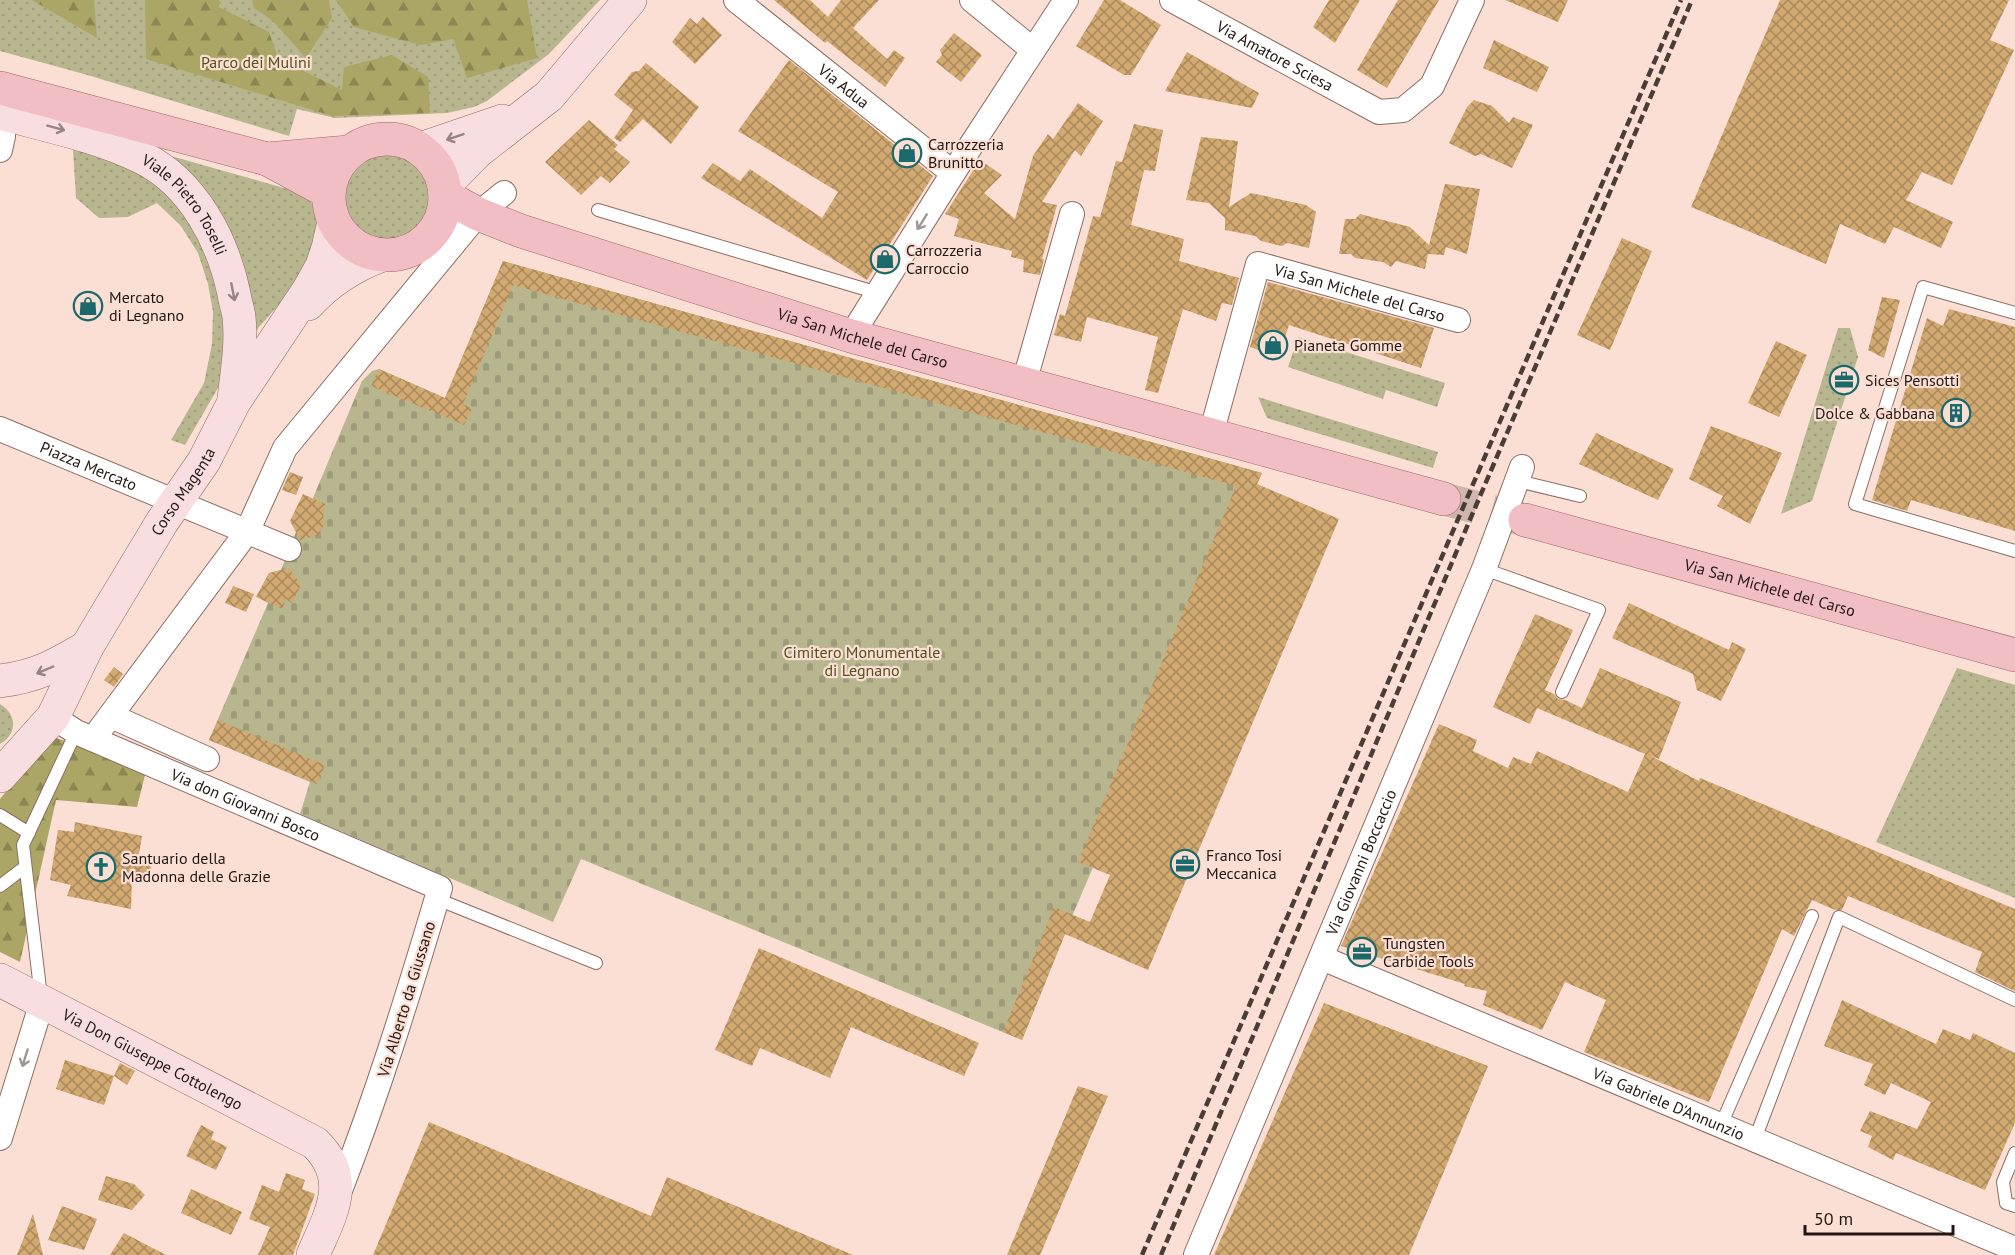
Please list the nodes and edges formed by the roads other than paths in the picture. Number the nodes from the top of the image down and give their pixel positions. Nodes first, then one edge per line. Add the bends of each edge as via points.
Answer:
1 (630, 0) edge
2 (736, 0) edge
3 (972, 0) edge
4 (1066, 0) edge
5 (1172, 0) edge
6 (1472, 0) edge
7 (1033, 50) junction
8 (0, 88) edge
9 (530, 111) junction
10 (1, 133) edge
11 (420, 148) junction
12 (349, 152) junction
13 (267, 159) junction
14 (953, 173) junction
15 (445, 191) junction
16 (504, 193) dead end
17 (331, 207) junction
18 (598, 210) dead end
19 (1072, 214) dead end
20 (473, 221) junction
21 (435, 230) junction
22 (382, 255) junction
23 (878, 293) junction
24 (2015, 313) edge
25 (1458, 320) dead end
26 (278, 335) junction
27 (851, 336) junction
28 (1024, 383) junction
29 (234, 402) junction
30 (0, 429) edge
31 (1211, 434) junction
32 (1520, 474) joint
33 (1580, 496) dead end
34 (1444, 499) tunnel mouth
35 (176, 503) junction
36 (1525, 520) tunnel mouth
37 (247, 532) junction
38 (289, 549) dead end
39 (2015, 551) edge
40 (1484, 569) junction
41 (87, 647) junction
42 (2015, 655) edge
43 (0, 682) edge
44 (1562, 692) dead end
45 (111, 716) junction
46 (74, 729) junction
47 (11, 759) edge
48 (207, 759) dead end
49 (0, 815) edge
50 (29, 833) junction
51 (25, 867) junction
52 (0, 886) edge
53 (438, 893) junction
54 (1812, 916) dead end
55 (1322, 958) junction
56 (596, 963) dead end
57 (0, 980) edge
58 (2015, 1000) edge
59 (42, 1002) junction
60 (371, 1110) junction
61 (1721, 1125) junction
62 (0, 1138) edge
63 (305, 1138) junction
64 (1755, 1139) junction
65 (2015, 1153) edge
66 (2015, 1206) edge
67 (332, 1211) junction
68 (2015, 1249) edge
69 (313, 1255) edge
70 (1196, 1255) edge

1 - 9 street via 562,83
2 - 14 street, Via Adua
3 - 7 street
4 - 7 street
5 - 6 street, Via Amatore Sciesa via 1379,112 1403,110 1432,86
7 - 14 street
8 - 13 main road
9 -> 11 street
9 - 15 street via 477,152
10 -> 29 street, Viale Pietro Toselli via 99,140 145,159 175,182 200,210 225,260 239,316
11 - 12 main road via 391,138 376,139
11 - 15 main road via 440,172
12 - 13 main road
12 - 17 main road via 332,177
13 - 17 main road
14 -> 23 street
15 - 20 main road, Via San Michele del Carso
15 - 21 main road via 442,217
16 - 20 street
17 - 22 main road via 342,235 367,252
17 - 26 street, Corso Magenta via 328,248 322,266
18 - 23 lane
19 - 28 street
20 - 21 main road, Via San Michele del Carso
20 - 27 main road, Via San Michele del Carso via 521,231
20 - 37 street via 285,448
21 - 22 main road via 412,250
22 - 26 street, Corso Magenta via 334,281
23 - 27 street
24 - 39 lane via 1923,287 1855,504
25 - 31 street, Via San Michele del Carso via 1258,264
26 - 29 street, Corso Magenta
27 - 28 main road, Via San Michele del Carso
28 - 31 main road, Via San Michele del Carso
29 - 35 street, Corso Magenta
30 - 35 street, Piazza Mercato
31 - 34 main road, Via San Michele del Carso
32 - 33 lane
32 - 40 street, Via Giovanni Boccaccio
35 - 37 street, Piazza Mercato
35 - 41 street, Corso Magenta
36 - 42 main road, Via San Michele del Carso
37 - 38 street, Piazza Mercato
37 - 45 street
40 - 44 lane via 1599,610
40 - 55 street, Via Giovanni Boccaccio
41 -> 43 street, Corso Magenta via 48,670
41 - 46 street, Corso Magenta
43 - 47 street, Corso Magenta via 24,696 30,705 33,726
45 - 46 street
45 - 48 street
46 - 47 street, Corso Magenta
46 - 50 lane
46 - 53 street, Via don Giovanni Bosco
49 - 50 lane
50 - 51 lane via 23,845
51 - 52 lane
51 - 59 lane
53 - 56 lane
53 - 60 street, Via Alberto da Giussano
54 - 61 lane
55 - 61 street, Via Gabriele D'Annunzio
55 - 70 street, Via Giovanni Boccaccio
57 - 59 street, Via Don Giuseppe Cottolengo
58 - 64 lane via 1839,917
59 -> 62 street
59 - 63 street, Via Don Giuseppe Cottolengo
60 - 63 street, Via Alberto da Giussano via 361,1128 344,1139 324,1143
60 - 67 street, Via Alberto da Giussano
61 - 64 street, Via Gabriele D'Annunzio
63 - 67 street, Via Alberto da Giussano via 322,1151 333,1169 336,1190
64 - 68 street, Via Gabriele D'Annunzio
65 - 66 lane via 2003,1182 2006,1203
67 - 69 street, Via Alberto da Giussano

